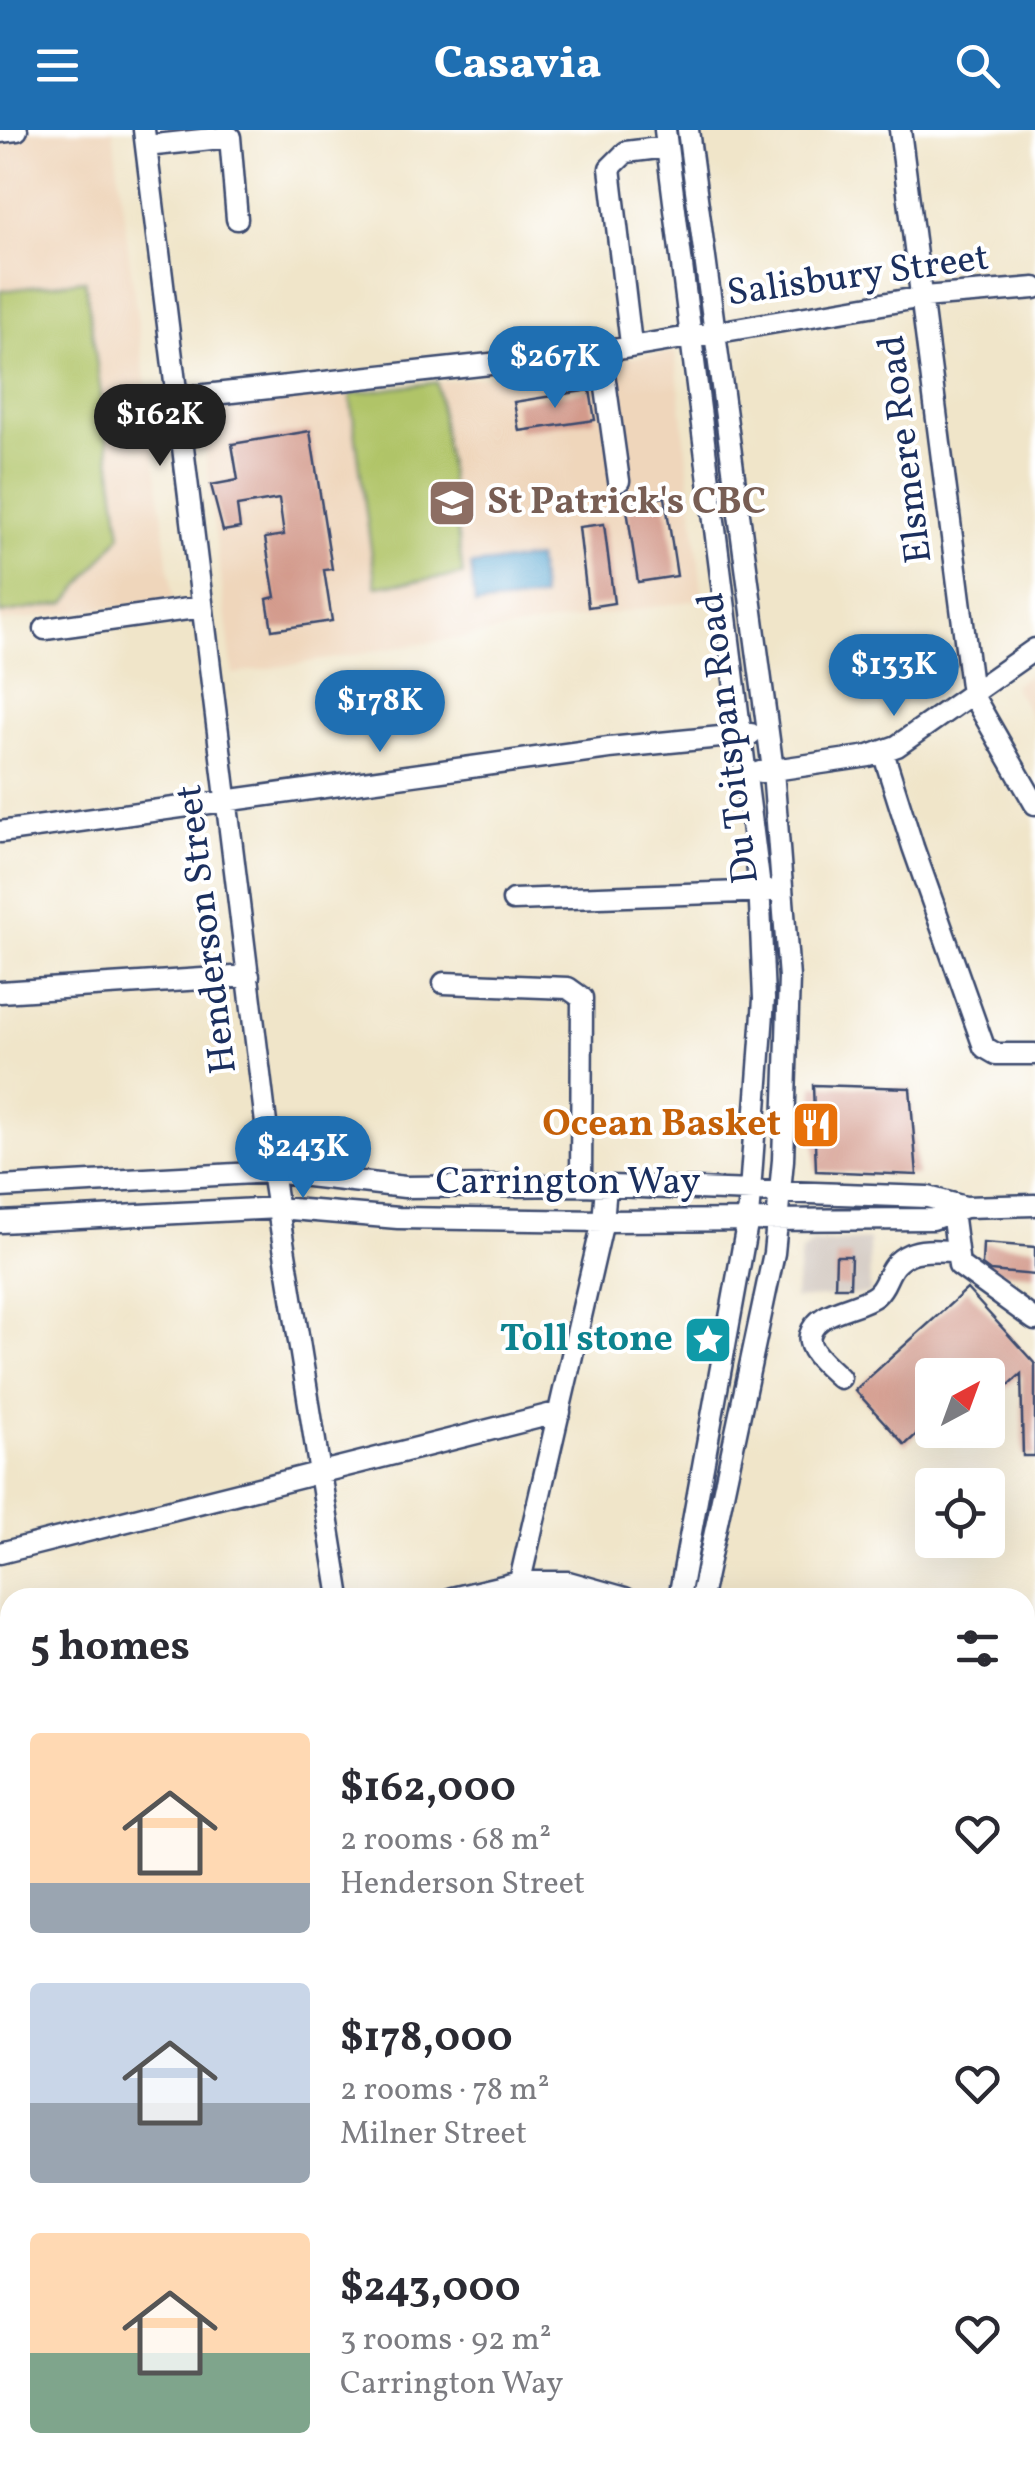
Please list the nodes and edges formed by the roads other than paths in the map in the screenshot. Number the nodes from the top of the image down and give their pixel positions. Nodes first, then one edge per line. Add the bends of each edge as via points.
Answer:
1 (17, 130) edge
2 (688, 130) edge
3 (900, 130) edge
4 (0, 132) edge
5 (230, 133) edge
6 (145, 138) edge
7 (666, 138) edge
8 (237, 219) dead end
9 (1035, 288) edge
10 (923, 296) junction
11 (715, 332) junction
12 (692, 336) junction
13 (630, 344) junction
14 (601, 352) junction
15 (176, 398) junction
16 (619, 481) dead end
17 (202, 607) junction
18 (45, 630) dead end
19 (1035, 650) edge
20 (972, 694) junction
21 (768, 731) junction
22 (742, 736) junction
23 (883, 752) junction
24 (773, 770) junction
25 (746, 773) junction
26 (228, 801) junction
27 (1035, 804) edge
28 (0, 832) edge
29 (783, 888) junction
30 (760, 893) junction
31 (513, 900) dead end
32 (250, 976) junction
33 (444, 983) dead end
34 (0, 992) edge
35 (1035, 1054) edge
36 (272, 1172) junction
37 (582, 1185) junction
38 (0, 1187) edge
39 (606, 1187) junction
40 (750, 1192) junction
41 (779, 1193) junction
42 (1035, 1205) edge
43 (956, 1207) junction
44 (278, 1208) junction
45 (748, 1219) junction
46 (777, 1220) junction
47 (603, 1221) junction
48 (0, 1222) edge
49 (957, 1251) junction
50 (1035, 1320) edge
51 (840, 1378) dead end
52 (560, 1412) junction
53 (321, 1474) junction
54 (0, 1553) edge
55 (338, 1588) edge
56 (518, 1588) edge
57 (530, 1588) edge
58 (589, 1588) edge
59 (681, 1588) edge
60 (703, 1588) edge

1 - 4 street
2 - 11 street, Du Toitspan Road
3 - 10 street, Elsmere Road
5 - 6 street
5 - 8 street
6 - 15 street, Henderson Street
7 - 12 street, Du Toitspan Road
7 - 13 street via 626,152 610,168
9 - 10 street, Salisbury Street
10 - 11 street, Salisbury Street
10 - 20 street, Elsmere Road
11 - 12 street, Salisbury Street
11 - 21 street, Du Toitspan Road
12 - 13 street, Salisbury Street
12 - 22 street, Du Toitspan Road
13 - 14 street, Salisbury Street
14 - 15 street, Salisbury Street
14 - 16 street
15 - 17 street, Henderson Street
17 - 18 street
17 - 26 street, Henderson Street
19 - 20 street
20 - 23 street
20 - 27 street, Elsmere Road
21 - 22 street
21 - 24 street, Du Toitspan Road
22 - 25 street, Du Toitspan Road
22 - 26 street
23 - 24 street
23 - 35 street via 984,1047 996,1054
24 - 25 street
24 - 29 street, Du Toitspan Road
25 - 30 street, Du Toitspan Road
26 - 28 street
26 - 32 street, Henderson Street
29 - 30 street
29 - 41 street, Du Toitspan Road via 789,978
30 - 31 street
30 - 40 street, Du Toitspan Road via 764,999
32 - 34 street
32 - 36 street, Henderson Street
33 - 37 street via 568,988 582,998
36 - 37 street, Carrington Way via 405,1186
36 - 38 street, Carrington Way
36 - 44 street, Henderson Street
37 - 39 street, Carrington Way
39 - 40 street, Carrington Way
39 - 47 street
40 - 41 street, Carrington Way
40 - 45 street, Du Toitspan Road
41 - 43 street, Carrington Way via 928,1197
41 - 46 street, Du Toitspan Road
42 - 43 street
43 - 46 street, Carrington Way via 933,1219
43 - 49 street
44 - 47 street, Carrington Way via 398,1218
44 - 48 street, Carrington Way
44 - 53 street, Henderson Street
45 - 46 street, Carrington Way
45 - 47 street, Carrington Way
45 - 59 street, Du Toitspan Road
46 - 60 street, Du Toitspan Road
47 - 52 street
49 - 50 street via 968,1273
49 - 51 street via 911,1253 888,1271 873,1298 814,1328 813,1350
52 - 53 street
52 - 56 street
53 - 54 street
53 - 55 street, Henderson Street
57 - 58 street via 568,1582

